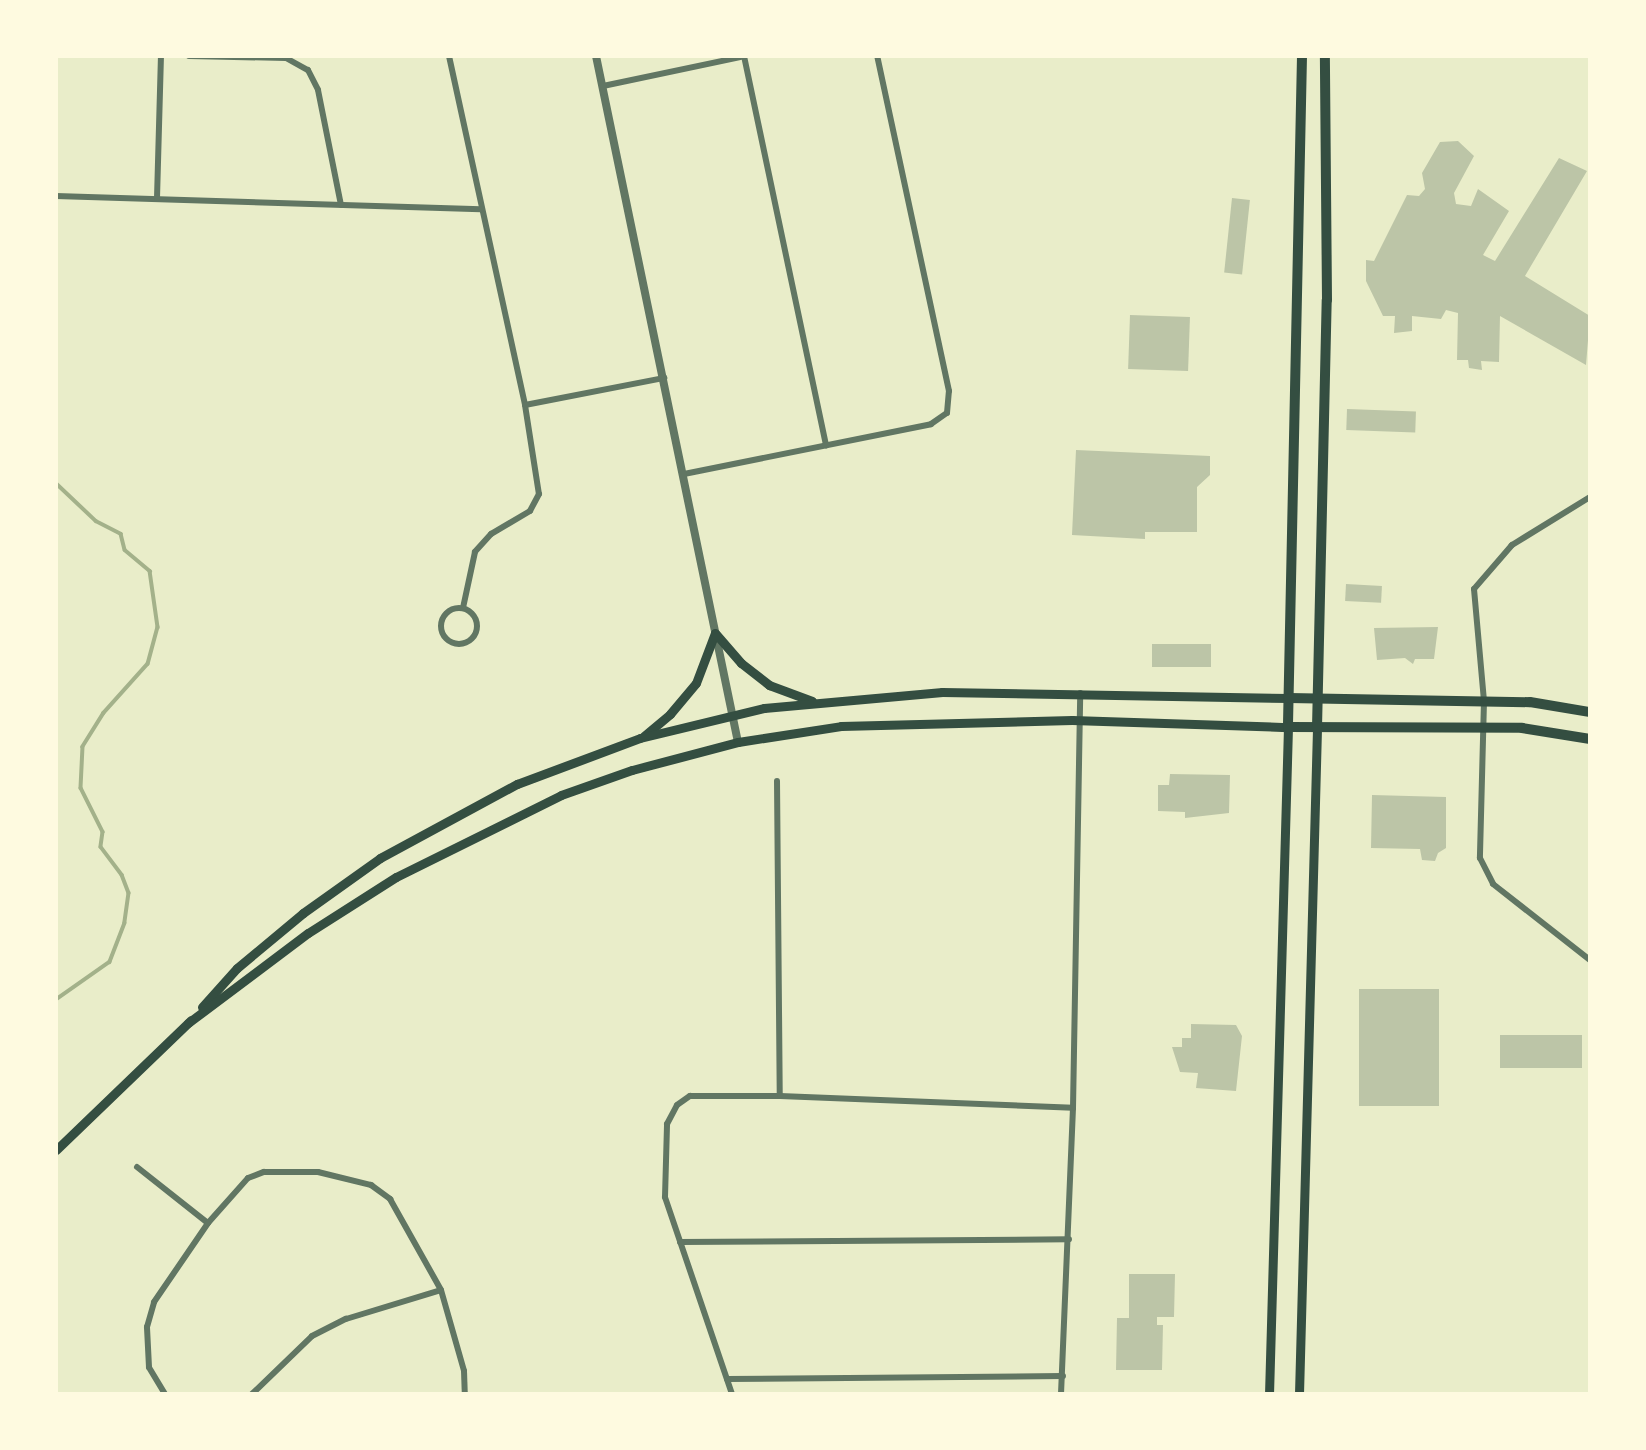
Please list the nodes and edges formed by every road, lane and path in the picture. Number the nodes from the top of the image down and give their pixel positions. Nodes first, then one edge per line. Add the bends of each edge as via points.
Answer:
1 (161, 56) edge
2 (188, 56) edge
3 (449, 56) edge
4 (596, 56) edge
5 (744, 56) edge
6 (877, 56) edge
7 (1302, 56) edge
8 (1325, 56) edge
9 (603, 86) junction
10 (56, 196) edge
11 (158, 198) junction
12 (341, 205) junction
13 (481, 209) junction
14 (664, 378) junction
15 (525, 405) junction
16 (826, 445) junction
17 (684, 474) junction
18 (1590, 497) edge
19 (463, 608) junction
20 (715, 633) junction
21 (1080, 693) junction
22 (1289, 698) junction
23 (1318, 698) junction
24 (1484, 701) junction
25 (813, 702) junction
26 (1590, 712) edge
27 (731, 715) junction
28 (1079, 720) junction
29 (1288, 727) junction
30 (1482, 727) junction
31 (1317, 728) junction
32 (640, 738) junction
33 (1590, 739) edge
34 (738, 742) junction
35 (777, 781) dead end
36 (1590, 960) edge
37 (188, 1023) junction
38 (780, 1096) junction
39 (1073, 1108) junction
40 (56, 1150) edge
41 (137, 1167) dead end
42 (208, 1223) junction
43 (1069, 1239) junction
44 (681, 1242) junction
45 (440, 1290) junction
46 (1063, 1376) junction
47 (727, 1379) junction
48 (165, 1394) edge
49 (252, 1394) edge
50 (465, 1394) edge
51 (732, 1394) edge
52 (1060, 1394) edge
53 (1269, 1394) edge
54 (1298, 1394) edge

1 - 11 street
2 - 12 street via 286,58 308,70 318,90
3 - 13 street
4 - 9 street
5 - 9 street
5 - 16 street
6 - 16 street via 951,403 941,420 931,424
7 - 22 main road
8 - 23 main road via 1327,300
9 - 14 street
10 - 11 street
11 - 12 street
12 - 13 street
13 - 15 street
14 - 15 street
14 - 17 street
15 - 19 street via 538,483 537,504 491,534 475,552
16 - 17 street
17 - 20 street
18 - 24 street via 1512,545 1474,589
19 - 19 street via 451,610 442,619 442,631 455,643 472,639 477,628 474,616
20 - 25 main road via 741,663 769,685
20 - 27 street
20 - 32 main road via 696,683 670,714
21 - 22 main road
21 - 25 main road via 942,692
21 - 28 street
22 - 23 main road
22 - 29 main road
23 - 24 main road
23 - 31 main road
24 - 26 main road
24 - 30 street
25 - 27 main road
27 - 32 main road
27 - 34 street
28 - 29 main road
28 - 34 main road via 841,726
28 - 39 street
29 - 31 main road
29 - 53 main road
30 - 31 main road
30 - 33 main road via 1562,732
30 - 36 street via 1480,858 1493,884
31 - 54 main road
32 - 37 main road via 517,784 380,858 237,968
34 - 37 main road via 632,770 561,795 479,833 396,877 308,933
35 - 38 street
37 - 40 main road
38 - 39 street
38 - 44 street via 690,1096 677,1105 667,1124 665,1197
39 - 43 street
41 - 42 street
42 - 45 street via 248,1178 264,1172 318,1172 371,1185 390,1199
42 - 48 street via 154,1302 147,1327 149,1367
43 - 44 street
43 - 46 street
44 - 47 street
45 - 49 street via 346,1318 312,1336
45 - 50 street via 464,1371
46 - 47 street
46 - 52 street
47 - 51 street

